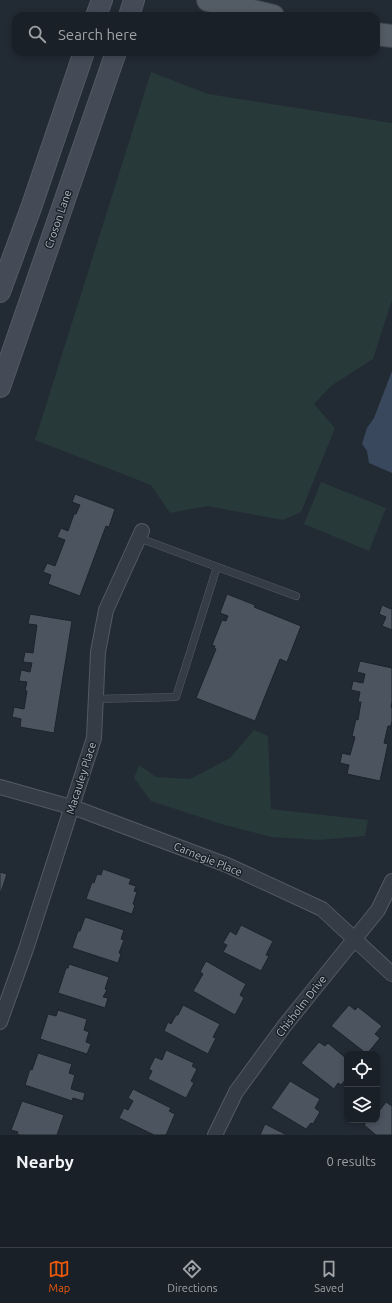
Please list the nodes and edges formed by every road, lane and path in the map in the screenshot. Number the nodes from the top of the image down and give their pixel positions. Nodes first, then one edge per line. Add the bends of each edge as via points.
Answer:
1 (102, 0) edge
2 (134, 0) edge
3 (208, 0) edge
4 (98, 12) edge
5 (130, 12) edge
6 (257, 12) edge
7 (380, 34) edge
8 (392, 36) edge
9 (83, 56) edge
10 (115, 56) edge
11 (0, 292) edge
12 (0, 387) edge
13 (140, 535) joint
14 (217, 567) junction
15 (296, 596) dead end
16 (96, 699) junction
17 (0, 787) edge
18 (71, 807) junction
19 (392, 881) edge
20 (354, 939) junction
21 (392, 974) edge
22 (0, 1022) edge
23 (215, 1135) edge

1 - 4 main road
2 - 5 main road
3 - 6 main road
7 - 8 main road
9 - 11 main road
10 - 12 main road, Croson Lane
13 - 14 lane
13 - 16 street, Macauley Place via 106,610 98,652
14 - 15 lane
14 - 16 lane via 176,697
16 - 18 street, Macauley Place via 94,738
17 - 18 street, Carnegie Place
18 - 20 street, Carnegie Place via 227,865 322,909
18 - 22 street, Macauley Place
19 - 20 street, Chisholm Drive via 378,910
20 - 21 street, Carnegie Place
20 - 23 street, Chisholm Drive via 285,1025 236,1092

